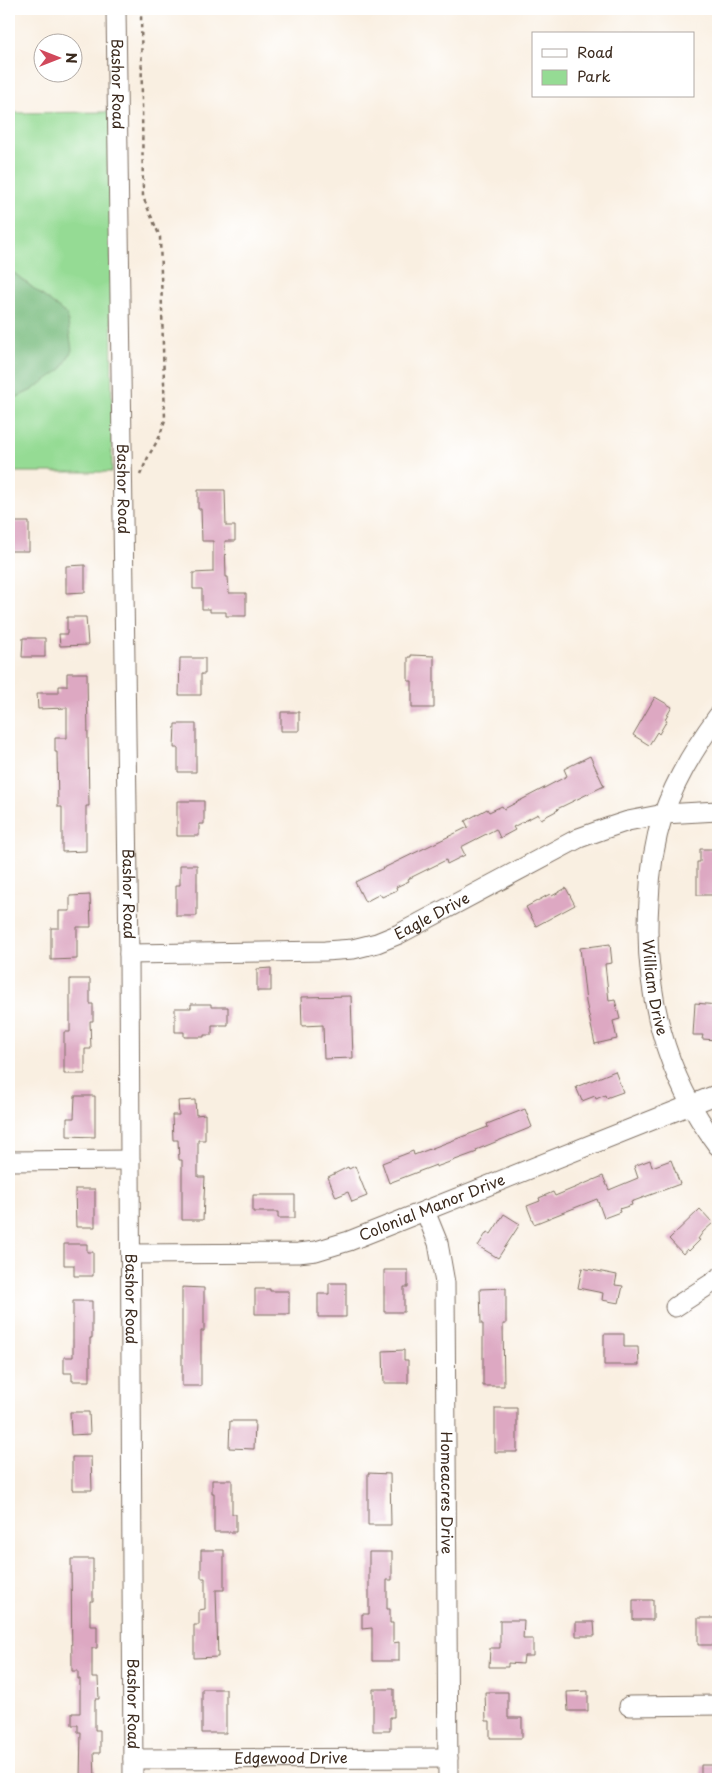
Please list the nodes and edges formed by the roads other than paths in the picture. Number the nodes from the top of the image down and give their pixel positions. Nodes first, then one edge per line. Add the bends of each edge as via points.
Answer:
1 (116, 9) edge
2 (718, 716) edge
3 (718, 811) edge
4 (664, 814) junction
5 (129, 954) junction
6 (718, 1094) edge
7 (691, 1105) junction
8 (718, 1146) edge
9 (130, 1160) junction
10 (9, 1161) edge
11 (425, 1211) junction
12 (131, 1254) junction
13 (718, 1278) edge
14 (675, 1307) dead end
15 (718, 1705) edge
16 (629, 1706) dead end
17 (448, 1758) junction
18 (133, 1759) junction
19 (133, 1779) edge
20 (448, 1779) edge

1 - 5 street, Bashor Road
2 - 4 street, William Drive via 679,776
3 - 4 street, Eagle Drive
4 - 5 street, Eagle Drive via 628,821 580,838 376,943 325,951
4 - 7 street, William Drive via 650,868 648,960 654,1005 664,1043 676,1077
5 - 9 street, Bashor Road
6 - 7 street, Colonial Manor Drive
7 - 8 street, William Drive
7 - 11 street, Colonial Manor Drive
9 - 10 street
9 - 12 street, Bashor Road
11 - 12 street, Colonial Manor Drive via 316,1251
11 - 17 street, Homeacres Drive via 438,1242 445,1282
12 - 18 street, Bashor Road
13 - 14 street
15 - 16 street
17 - 18 street, Edgewood Drive
17 - 20 street, Homeacres Drive
18 - 19 street, Bashor Road

